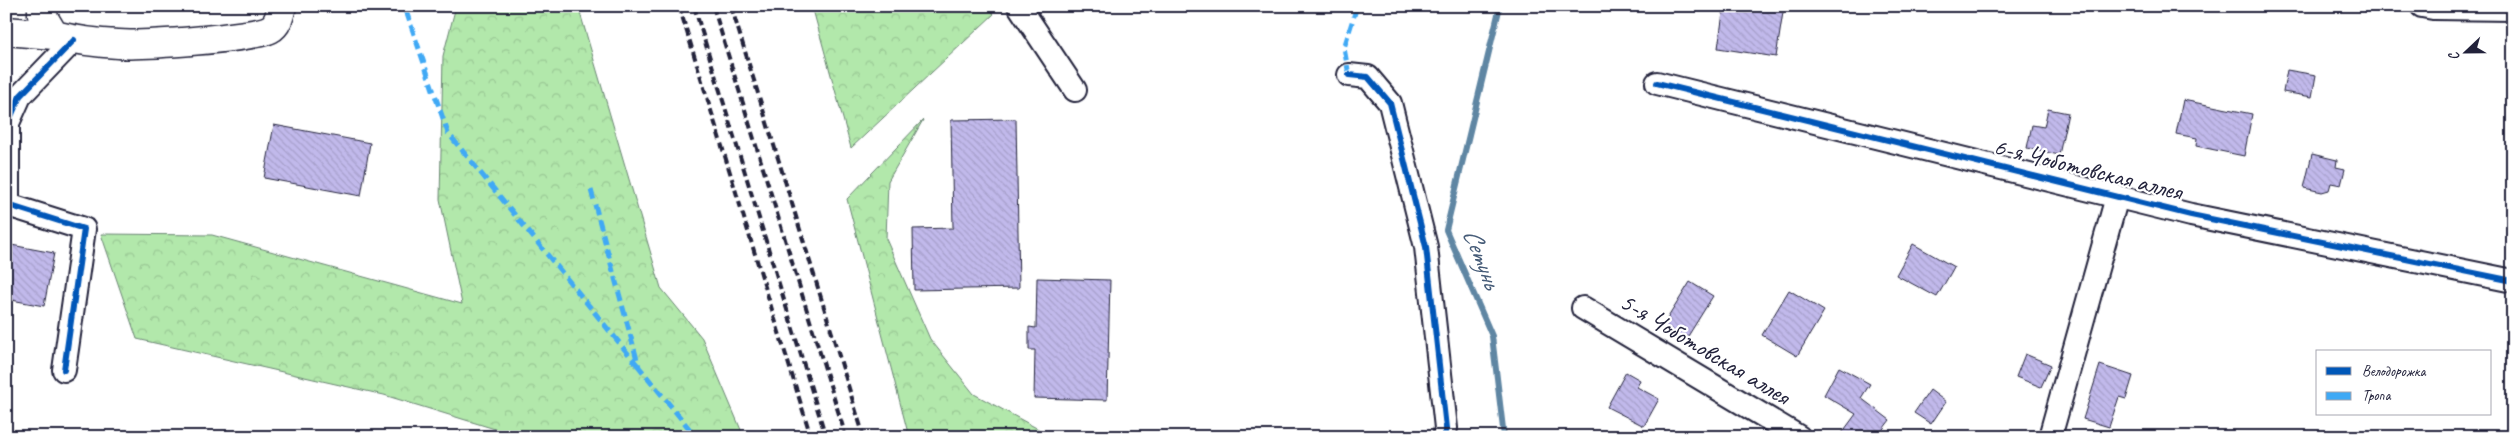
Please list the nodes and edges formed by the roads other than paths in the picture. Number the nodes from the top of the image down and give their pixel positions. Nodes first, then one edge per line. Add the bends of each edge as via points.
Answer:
1 (42, 6) edge
2 (282, 6) edge
3 (1019, 6) edge
4 (2422, 6) edge
5 (2513, 9) edge
6 (6, 31) edge
7 (64, 37) junction
8 (1349, 75) dead end
9 (1657, 83) dead end
10 (1075, 90) dead end
11 (2117, 197) junction
12 (2513, 281) edge
13 (1583, 308) dead end
14 (64, 370) dead end
15 (1444, 437) edge
16 (1799, 437) edge
17 (2050, 437) edge

1 - 7 street via 42,15
2 - 7 street via 279,18 270,29 234,36 120,44
3 - 10 street
4 - 5 street
6 - 7 street
7 - 14 street via 20,96 8,123 8,205 84,229
8 - 15 street via 1368,78 1390,103 1426,247 1446,428
9 - 11 street, 6-я Чоботовская аллея
11 - 12 street, 6-я Чоботовская аллея
11 - 17 street
13 - 16 street, 5-я Чоботовская аллея

